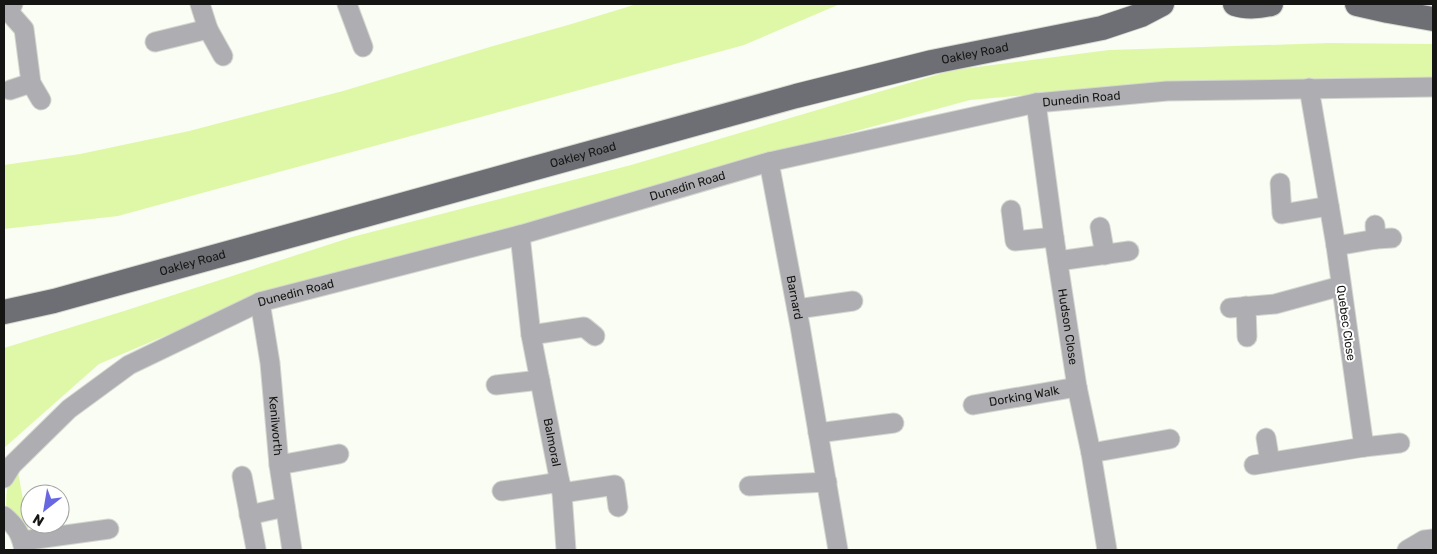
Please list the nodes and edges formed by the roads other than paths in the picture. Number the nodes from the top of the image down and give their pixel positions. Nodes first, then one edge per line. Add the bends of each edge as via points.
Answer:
1 (200, 4) edge
2 (347, 4) edge
3 (1162, 4) edge
4 (1235, 4) edge
5 (1271, 4) edge
6 (1357, 4) edge
7 (9, 10) edge
8 (1433, 19) edge
9 (208, 29) junction
10 (155, 42) dead end
11 (363, 47) dead end
12 (223, 56) dead end
13 (31, 83) junction
14 (1433, 87) edge
15 (1309, 88) junction
16 (10, 90) dead end
17 (41, 100) dead end
18 (1036, 103) junction
19 (769, 162) junction
20 (1280, 183) dead end
21 (1329, 206) junction
22 (1011, 210) dead end
23 (1100, 227) dead end
24 (1381, 234) dead end
25 (520, 235) junction
26 (1054, 237) junction
27 (1336, 246) junction
28 (1129, 251) dead end
29 (1105, 255) junction
30 (1058, 262) junction
31 (1342, 286) junction
32 (853, 301) dead end
33 (260, 302) junction
34 (797, 309) junction
35 (4, 312) edge
36 (531, 335) junction
37 (596, 336) dead end
38 (1247, 337) dead end
39 (540, 380) junction
40 (496, 385) dead end
41 (1077, 387) junction
42 (973, 405) dead end
43 (894, 424) dead end
44 (818, 433) junction
45 (1266, 438) dead end
46 (1170, 439) dead end
47 (1400, 443) dead end
48 (1364, 447) junction
49 (1092, 453) junction
50 (340, 454) dead end
51 (279, 465) junction
52 (242, 476) dead end
53 (4, 478) edge
54 (827, 482) junction
55 (749, 486) dead end
56 (561, 488) junction
57 (502, 491) dead end
58 (618, 506) dead end
59 (286, 507) junction
60 (249, 515) junction
61 (4, 516) edge
62 (99, 526) dead end
63 (1433, 538) edge
64 (23, 546) edge
65 (256, 549) dead end
66 (292, 550) edge
67 (566, 550) edge
68 (838, 550) edge
69 (1107, 550) edge
70 (1407, 550) edge

1 - 9 street
2 - 11 street
3 - 35 main road, Oakley Road via 1102,28 932,62 796,96 54,301
4 - 5 main road via 1258,7
6 - 8 main road
7 - 13 street via 24,29
9 - 10 street
9 - 12 street
13 - 16 street
13 - 17 street
14 - 15 street, Dunedin Road
15 - 18 street, Dunedin Road via 1167,91
15 - 21 street, Quebec Close
18 - 19 street, Dunedin Road
18 - 26 street, Hudson Close
19 - 25 street, Dunedin Road
19 - 34 street, Barnard
20 - 21 street via 1282,214
21 - 27 street, Quebec Close
22 - 26 street via 1015,241
23 - 29 street
24 - 27 street
25 - 33 street, Dunedin Road
25 - 36 street, Balmoral
26 - 30 street, Hudson Close
27 - 31 street, Quebec Close
28 - 29 street
29 - 30 street
30 - 41 street, Hudson Close
31 - 38 street via 1276,304 1238,307
31 - 48 street, Quebec Close
32 - 34 street
33 - 51 street, Kenilworth via 270,363
33 - 53 street, Dunedin Road via 129,365 69,408 12,465
34 - 44 street, Barnard
36 - 37 street via 584,327
36 - 39 street, Balmoral
39 - 40 street
39 - 56 street, Balmoral
41 - 42 street, Dorking Walk
41 - 49 street, Hudson Close
43 - 44 street
44 - 54 street, Barnard
45 - 48 street via 1262,463
46 - 49 street
47 - 48 street
49 - 69 street, Hudson Close
50 - 51 street
51 - 59 street, Kenilworth
52 - 60 street
54 - 55 street
54 - 68 street, Barnard
56 - 57 street
56 - 58 street via 615,485
56 - 67 street, Balmoral
59 - 60 street
59 - 66 street, Kenilworth
60 - 65 street
61 - 64 street via 15,525
62 - 64 street
63 - 70 street

